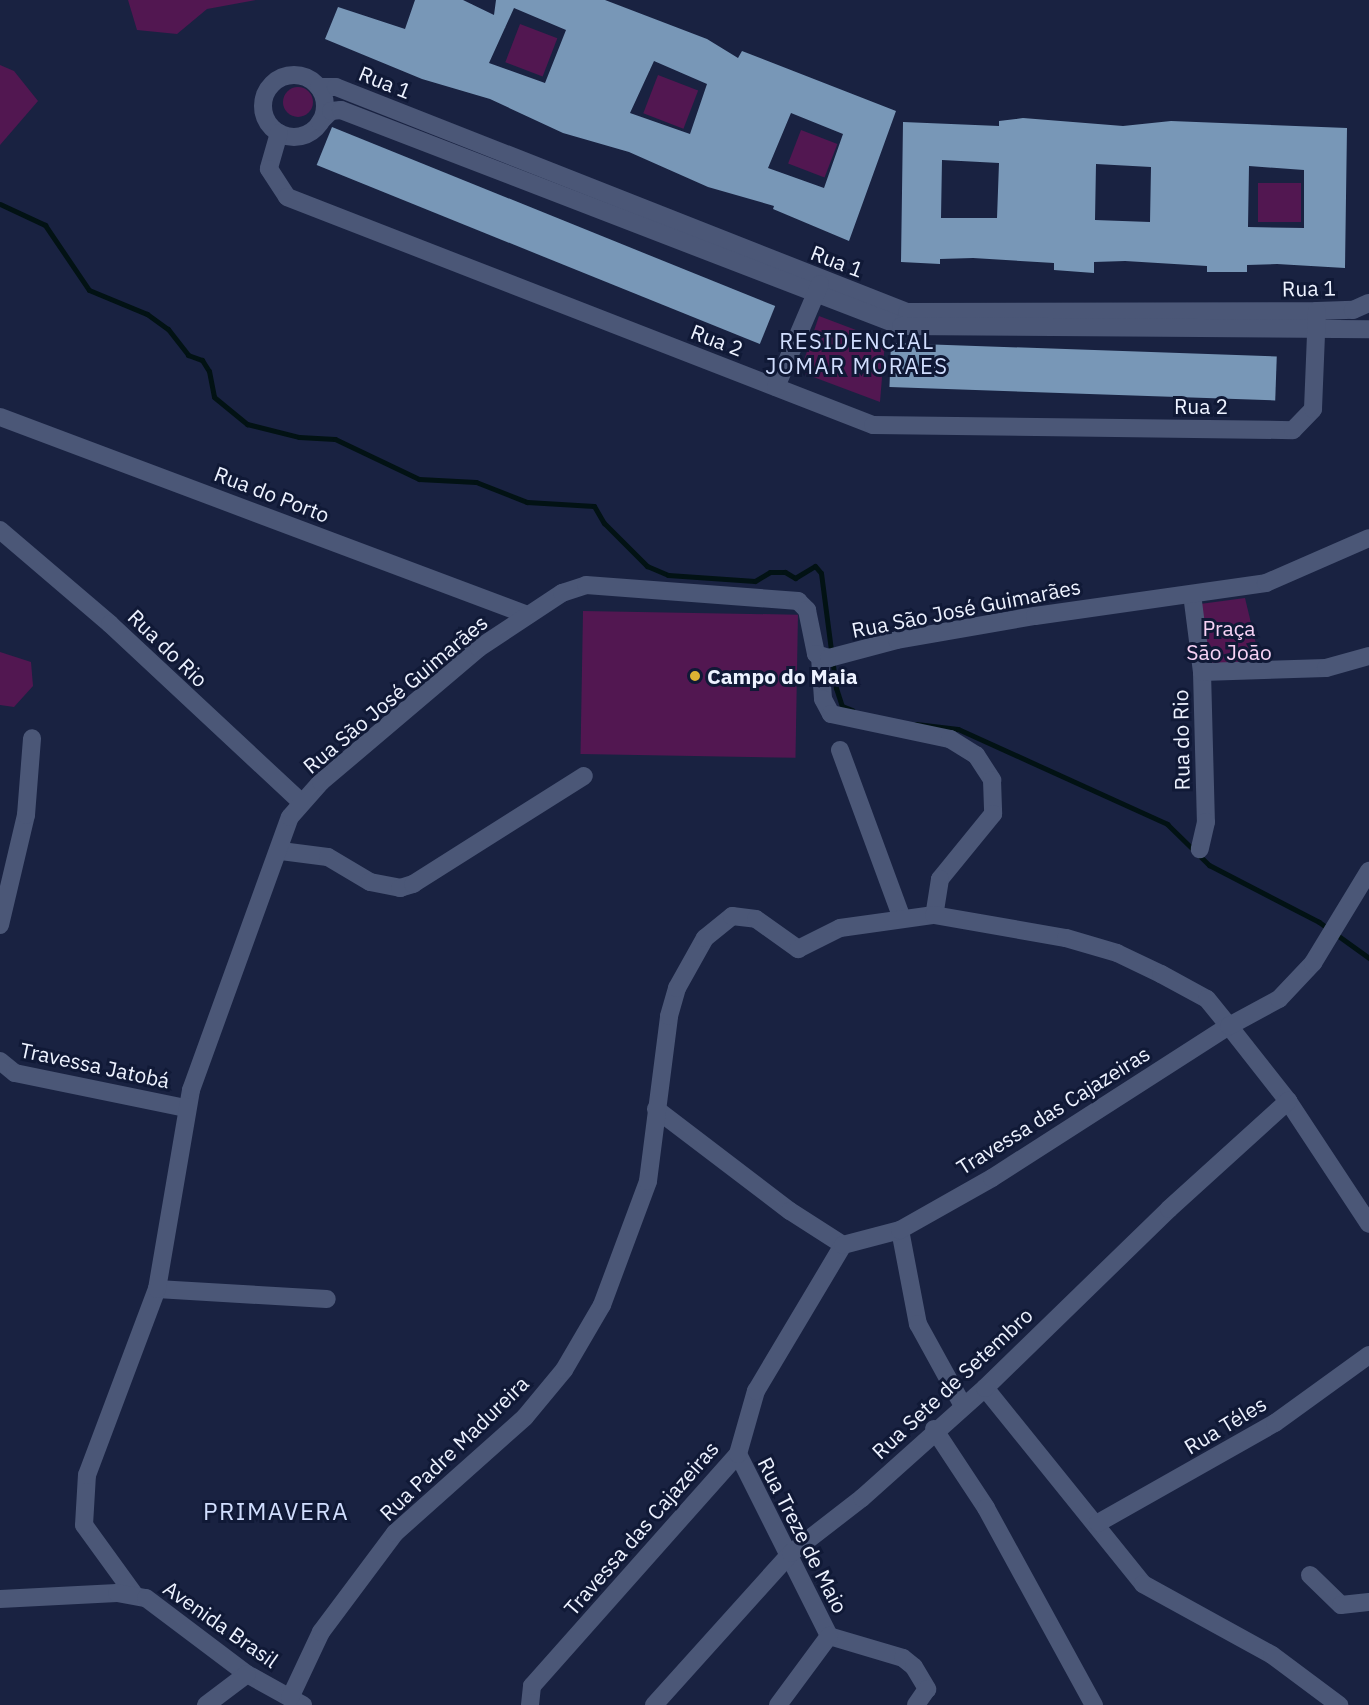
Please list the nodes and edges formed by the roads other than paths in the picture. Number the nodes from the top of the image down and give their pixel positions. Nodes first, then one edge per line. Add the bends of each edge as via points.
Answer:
1 (319, 87) junction
2 (320, 122) junction
3 (279, 133) junction
4 (819, 286) junction
5 (1369, 303) edge
6 (1317, 311) junction
7 (1369, 329) edge
8 (1317, 332) junction
9 (776, 387) junction
10 (0, 417) edge
11 (0, 530) edge
12 (1369, 538) edge
13 (1192, 594) junction
14 (528, 615) junction
15 (1369, 656) edge
16 (830, 657) junction
17 (1202, 672) junction
18 (32, 738) dead end
19 (840, 750) dead end
20 (584, 776) dead end
21 (302, 803) junction
22 (1200, 849) dead end
23 (281, 850) junction
24 (1369, 871) edge
25 (934, 915) junction
26 (901, 916) junction
27 (0, 925) edge
28 (1229, 1026) junction
29 (0, 1060) edge
30 (1288, 1101) junction
31 (185, 1108) junction
32 (656, 1109) junction
33 (1369, 1224) edge
34 (900, 1230) junction
35 (843, 1245) junction
36 (157, 1289) junction
37 (327, 1299) dead end
38 (1369, 1355) edge
39 (985, 1388) junction
40 (963, 1406) junction
41 (934, 1429) junction
42 (738, 1454) junction
43 (1098, 1523) junction
44 (791, 1553) junction
45 (1310, 1575) dead end
46 (134, 1594) junction
47 (0, 1599) edge
48 (1369, 1602) edge
49 (829, 1636) junction
50 (247, 1674) junction
51 (297, 1701) edge
52 (919, 1702) edge
53 (206, 1705) edge
54 (530, 1705) edge
55 (654, 1705) edge
56 (778, 1705) edge
57 (1094, 1705) edge
58 (1339, 1705) edge

1 - 2 street via 325,105
1 - 3 street, Rua 1 via 294,74 270,86 263,111
1 - 4 street, Rua 1 via 336,87
2 - 3 street, Rua 1 via 307,134
2 - 4 street, Rua 1 via 331,111 341,110
3 - 9 street, Rua 2 via 269,169 287,196
4 - 6 street, Rua 1 via 917,313
4 - 8 street, Rua 1 via 908,327
4 - 9 street
5 - 6 street, Rua 1 via 1353,310
6 - 8 street, Rua 2
7 - 8 street, Rua 1
8 - 9 street, Rua 2 via 1313,409 1293,430 895,427 848,417
10 - 14 street, Rua do Porto
11 - 21 street, Rua do Rio via 110,624
12 - 13 street, Rua São José Guimarães via 1266,583
13 - 16 street, Rua São José Guimarães via 966,628
13 - 17 street, Rua do Rio
14 - 16 street, Rua São José Guimarães via 586,585 794,600 807,610
14 - 21 street, Rua São José Guimarães via 479,648
15 - 17 street via 1326,668
16 - 25 street via 824,699 831,714 950,739 976,755 992,780 993,814 940,879
17 - 22 street, Rua do Rio via 1206,822
18 - 27 street via 26,815
19 - 26 street
20 - 23 street via 413,884 400,888 370,882 328,857
21 - 23 street, Rua São José Guimarães via 290,817
23 - 31 street, Rua São José Guimarães
24 - 28 street, Travessa das Cajazeiras via 1296,986
25 - 26 street, Rua Padre Madureira
25 - 28 street, Rua Padre Madureira via 1066,938 1117,953 1207,999
26 - 32 street, Rua Padre Madureira via 828,932 798,949 756,919 742,915 719,923 677,988
28 - 30 street, Rua Padre Madureira
28 - 34 street, Travessa das Cajazeiras via 992,1178
29 - 31 street, Travessa Jatobá via 15,1073
30 - 33 street, Rua Padre Madureira
30 - 39 street, Rua Sete de Setembro via 1168,1209
31 - 36 street, Rua São José Guimarães
32 - 35 street
32 - 51 street, Rua Padre Madureira via 648,1181 630,1239 602,1305 564,1370 525,1417 395,1533 321,1632
34 - 35 street, Travessa das Cajazeiras
34 - 40 street via 918,1324
35 - 42 street, Travessa das Cajazeiras via 756,1391
36 - 37 street
36 - 46 street, Rua São José Guimarães via 87,1475 81,1515
38 - 43 street, Rua Téles via 1275,1422
39 - 40 street, Rua Sete de Setembro
39 - 43 street
40 - 41 street, Rua Sete de Setembro
41 - 44 street, Rua Sete de Setembro via 862,1498
41 - 57 street via 986,1508
42 - 44 street, Rua Treze de Maio
42 - 54 street, Travessa das Cajazeiras via 532,1686
43 - 58 street via 1143,1584 1272,1655
44 - 49 street, Rua Treze de Maio
44 - 55 street, Rua Sete de Setembro
45 - 48 street via 1341,1605
46 - 47 street, Avenida Brasil
46 - 50 street, Avenida Brasil via 168,1612
49 - 52 street, Rua Treze de Maio via 903,1658 924,1677 927,1689
49 - 56 street, Rua Treze de Maio
50 - 51 street, Avenida Brasil
50 - 53 street

